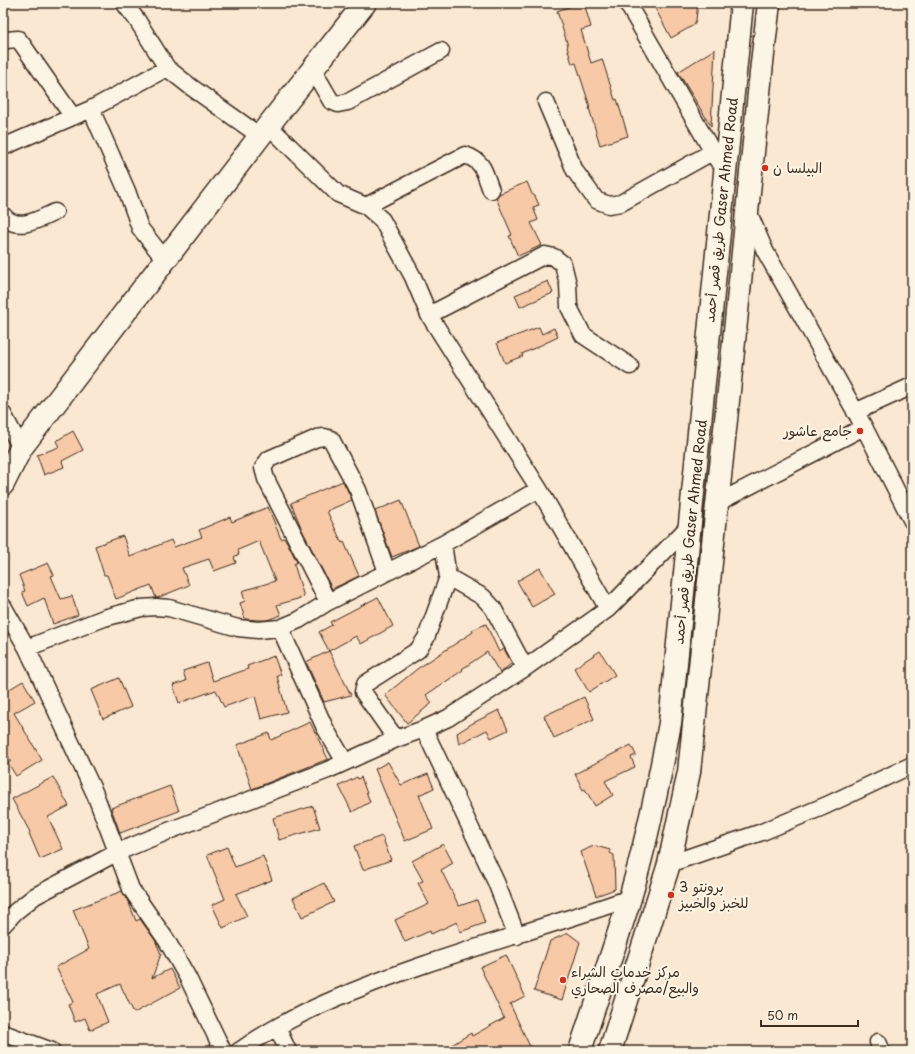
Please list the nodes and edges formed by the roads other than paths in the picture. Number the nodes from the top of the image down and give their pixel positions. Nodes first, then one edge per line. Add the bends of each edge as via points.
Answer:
1 (124, 3) edge
2 (365, 3) edge
3 (627, 3) edge
4 (742, 3) edge
5 (769, 3) edge
6 (3, 42) edge
7 (441, 51) dead end
8 (167, 68) junction
9 (313, 70) junction
10 (546, 102) dead end
11 (91, 109) junction
12 (73, 117) junction
13 (265, 131) junction
14 (3, 147) edge
15 (712, 152) junction
16 (725, 175) junction
17 (490, 190) dead end
18 (366, 206) junction
19 (748, 210) junction
20 (55, 212) dead end
21 (3, 215) edge
22 (165, 260) junction
23 (429, 315) junction
24 (630, 366) dead end
25 (912, 386) edge
26 (855, 412) junction
27 (3, 414) edge
28 (864, 428) junction
29 (21, 448) junction
30 (3, 484) edge
31 (539, 489) junction
32 (717, 503) junction
33 (912, 521) edge
34 (690, 525) junction
35 (443, 544) junction
36 (387, 572) junction
37 (448, 577) junction
38 (328, 602) junction
39 (3, 606) edge
40 (608, 609) junction
41 (280, 628) junction
42 (27, 648) junction
43 (525, 668) junction
44 (424, 729) junction
45 (396, 739) junction
46 (345, 762) junction
47 (912, 765) edge
48 (118, 852) junction
49 (669, 864) junction
50 (630, 898) junction
51 (3, 926) edge
52 (517, 936) junction
53 (276, 1027) junction
54 (3, 1033) edge
55 (52, 1051) edge
56 (223, 1051) edge
57 (239, 1051) edge
58 (288, 1051) edge
59 (580, 1051) edge
60 (610, 1051) edge

1 - 8 street
2 - 9 main road
3 - 15 street
4 - 16 main road, طريق قصر أحمد Gaser Ahmed Road
5 - 19 main road, طريق قصر أحمد Gaser Ahmed Road
6 - 12 street via 18,39
7 - 9 street via 348,102 338,104 331,101
8 - 11 street
8 - 13 street via 191,87
9 - 13 main road
10 - 15 street via 575,171 596,200 609,205 621,203
11 - 12 street
11 - 22 street via 140,228
12 - 14 street
13 - 18 street via 338,194
13 - 22 main road
15 - 16 street
16 - 34 main road, طريق قصر أحمد Gaser Ahmed Road
17 - 18 street via 482,165 465,155
18 - 23 street via 382,220 413,277
19 - 26 street via 765,251
19 - 32 main road, طريق قصر أحمد Gaser Ahmed Road
20 - 21 street via 27,224 15,223
22 - 29 main road
23 - 24 street via 545,255 554,257 563,264 568,284 569,307 583,335
23 - 31 street
25 - 26 street
26 - 28 street
27 - 29 street
28 - 32 street
28 - 33 street
29 - 30 main road
31 - 35 street
31 - 40 street
32 - 49 main road, طريق قصر أحمد Gaser Ahmed Road via 689,772
34 - 40 street
34 - 50 main road, طريق قصر أحمد Gaser Ahmed Road via 670,723 653,811
35 - 36 street
35 - 37 street
36 - 38 street
36 - 38 street via 358,490 331,439 318,438 269,459 264,468 266,479
37 - 43 street via 483,597 493,608
37 - 45 street via 426,638 418,650 365,684 363,692
38 - 41 street via 299,620
39 - 42 street
40 - 43 street
41 - 42 street via 238,628 169,608 141,608 104,618
41 - 46 street via 325,728
42 - 48 street via 95,794
43 - 44 street via 448,718
44 - 45 street
44 - 52 street via 496,882
45 - 46 street
46 - 48 street
47 - 49 street via 762,832
48 - 51 street via 35,896 15,912
48 - 56 street via 131,889 167,941
49 - 60 main road, طريق قصر أحمد Gaser Ahmed Road
50 - 52 street
50 - 59 main road, طريق قصر أحمد Gaser Ahmed Road
52 - 53 street via 457,953 367,985
53 - 57 street
53 - 58 street
54 - 55 street

